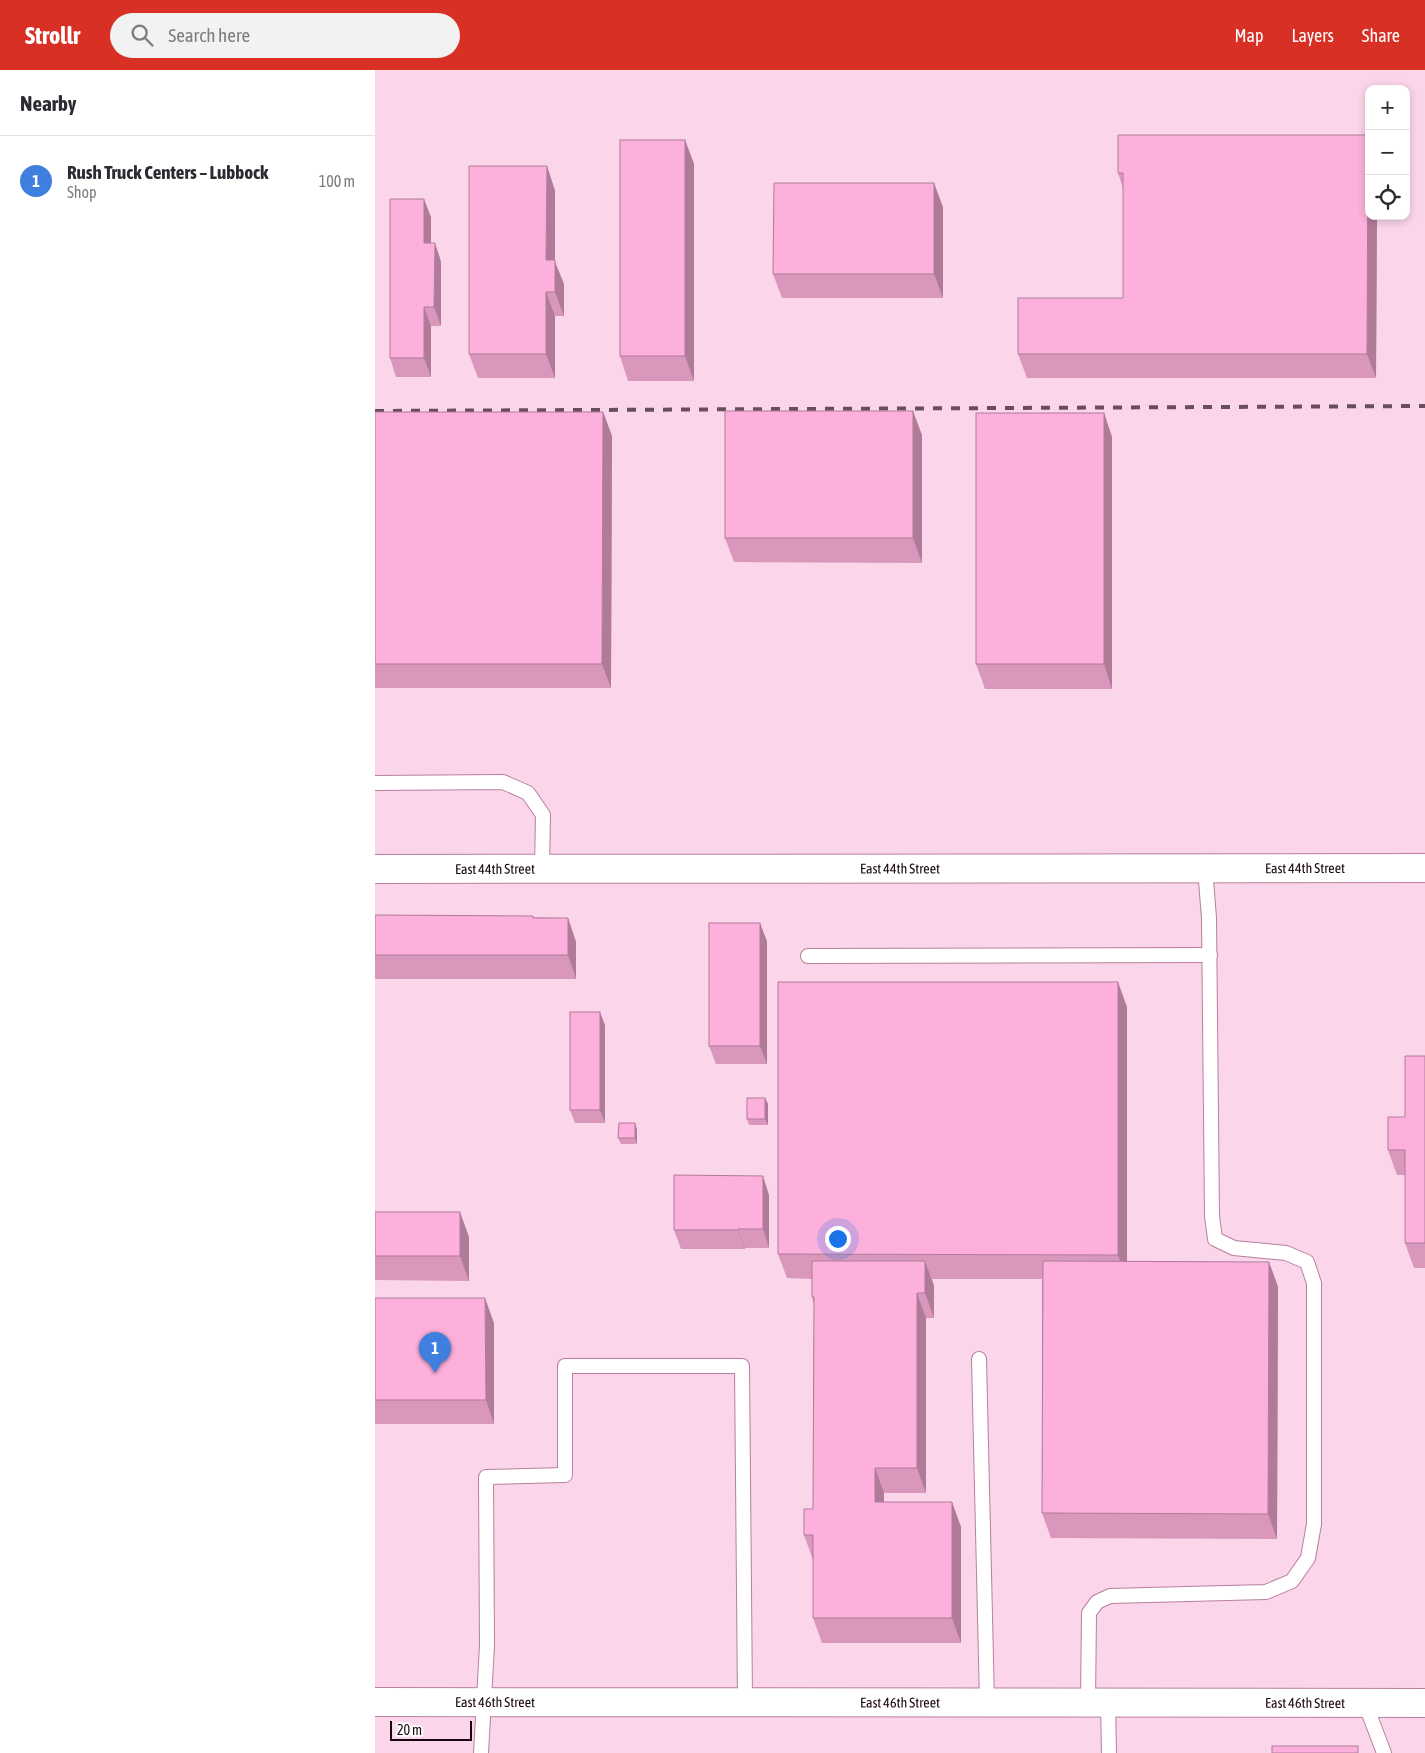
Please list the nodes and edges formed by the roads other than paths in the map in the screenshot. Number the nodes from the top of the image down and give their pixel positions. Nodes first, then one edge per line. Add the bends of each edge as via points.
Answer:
1 (375, 783) edge
2 (542, 868) junction
3 (1205, 868) junction
4 (1425, 868) edge
5 (375, 869) edge
6 (1210, 955) junction
7 (808, 956) dead end
8 (979, 1359) dead end
9 (375, 1702) edge
10 (484, 1702) junction
11 (745, 1702) junction
12 (987, 1702) junction
13 (1098, 1702) junction
14 (1365, 1703) junction
15 (1425, 1703) edge
16 (481, 1753) edge
17 (1109, 1753) edge
18 (1385, 1753) edge

1 - 2 lane via 503,782 528,793 543,815
2 - 3 street, East 44th Street
2 - 5 street, East 44th Street
3 - 4 street, East 44th Street
3 - 6 lane
6 - 7 lane
6 - 13 lane via 1212,1216 1215,1239 1234,1248 1286,1253 1307,1262 1314,1283 1314,1524 1308,1558 1293,1580 1266,1592 1110,1596 1097,1602 1089,1613
8 - 12 lane
9 - 10 street, East 46th Street
10 - 11 street, East 46th Street
10 - 11 lane via 487,1477 565,1475 565,1366 742,1366
10 - 16 lane
11 - 12 street, East 46th Street
12 - 13 street, East 46th Street
13 - 14 street, East 46th Street
13 - 17 lane
14 - 15 street, East 46th Street
14 - 18 lane

